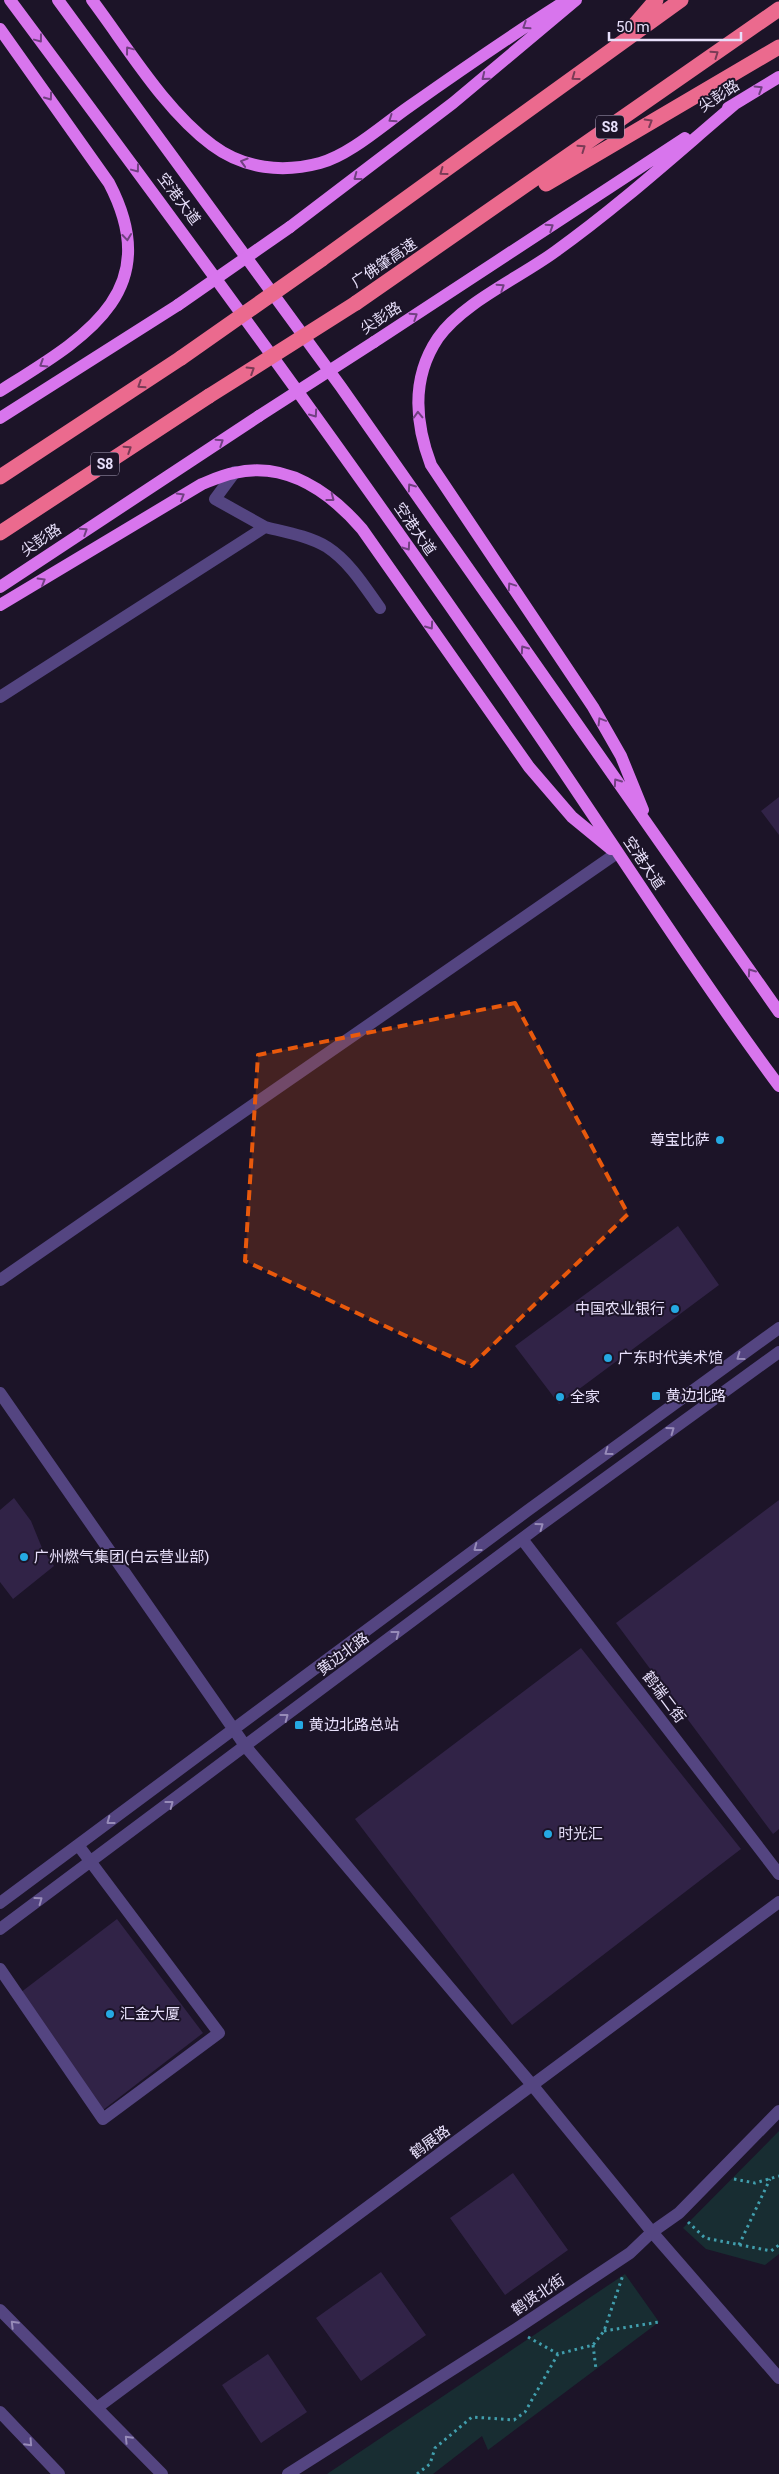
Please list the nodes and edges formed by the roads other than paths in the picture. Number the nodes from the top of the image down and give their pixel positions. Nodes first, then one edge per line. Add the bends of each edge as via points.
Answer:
1 (10, 0) edge
2 (58, 0) edge
3 (92, 0) edge
4 (567, 0) edge
5 (576, 0) edge
6 (656, 0) edge
7 (681, 0) edge
8 (779, 9) edge
9 (0, 29) edge
10 (779, 47) edge
11 (614, 48) junction
12 (779, 77) edge
13 (735, 104) junction
14 (442, 246) junction
15 (0, 391) edge
16 (0, 418) edge
17 (235, 472) junction
18 (0, 477) edge
19 (265, 527) junction
20 (0, 533) edge
21 (0, 587) edge
22 (0, 606) edge
23 (380, 608) dead end
24 (0, 697) edge
25 (650, 829) junction
26 (617, 853) junction
27 (779, 1012) edge
28 (779, 1086) edge
29 (0, 1280) edge
30 (779, 1328) edge
31 (779, 1352) edge
32 (0, 1392) edge
33 (522, 1539) junction
34 (344, 1647) junction
35 (357, 1663) junction
36 (233, 1729) junction
37 (246, 1747) junction
38 (78, 1844) junction
39 (91, 1862) junction
40 (779, 1874) edge
41 (779, 1902) edge
42 (0, 1903) edge
43 (0, 1929) edge
44 (0, 1969) edge
45 (533, 2086) junction
46 (779, 2111) edge
47 (652, 2232) junction
48 (0, 2310) edge
49 (779, 2378) edge
50 (98, 2407) junction
51 (0, 2412) edge
52 (58, 2474) edge
53 (162, 2474) edge
54 (288, 2474) edge

1 -> 26 main road, 空港大道 via 203,258 307,404 530,721
25 -> 2 main road, 空港大道 via 341,387
4 -> 3 main road via 482,55 348,150 322,162 290,169 257,166 233,158 196,133 177,114
5 -> 16 main road, bridge via 453,103 290,227 178,305
6 - 11 highway
7 - 11 highway
14 -> 8 highway, 广佛肇高速 / S8
9 -> 15 main road via 109,182 121,206 128,255 122,283 112,306 94,326 67,348
14 -> 10 highway
11 -> 18 highway, bridge via 181,358
13 -> 12 main road, 尖彭路
21 -> 13 main road, 尖彭路, bridge
25 -> 13 main road via 621,756 602,723 431,465 418,423 418,395 422,370 438,338 456,318 588,227
20 -> 14 highway, 广佛肇高速 / S8, bridge
17 - 19 street via 215,498
22 -> 17 main road via 202,484
17 -> 26 main road via 268,471 300,479 342,506 362,529 529,767 572,818
19 - 23 street via 298,535 327,547 355,572
19 - 24 street
27 -> 25 main road, 空港大道
26 - 28 main road, 空港大道
26 - 29 street
30 -> 34 street, 黄边北路
33 -> 31 street, 黄边北路
32 - 36 street
35 -> 33 street, 黄边北路
33 - 40 street, 鹤瑞二街
34 - 35 street
34 - 36 street, 黄边北路
37 -> 35 street, 黄边北路
36 - 37 street
36 -> 38 street, 黄边北路
39 -> 37 street, 黄边北路
37 - 45 street
38 - 39 street
38 - 42 street, 黄边北路
43 -> 39 street, 黄边北路
39 - 44 street via 219,2033 103,2119
41 - 45 street, 鹤展路
45 - 47 street
45 - 50 street, 鹤展路
46 - 47 street, 鹤贤北街 via 679,2213
47 - 49 street
47 - 54 street, 鹤贤北街 via 630,2254
50 -> 48 street
53 -> 50 street
51 -> 52 street

